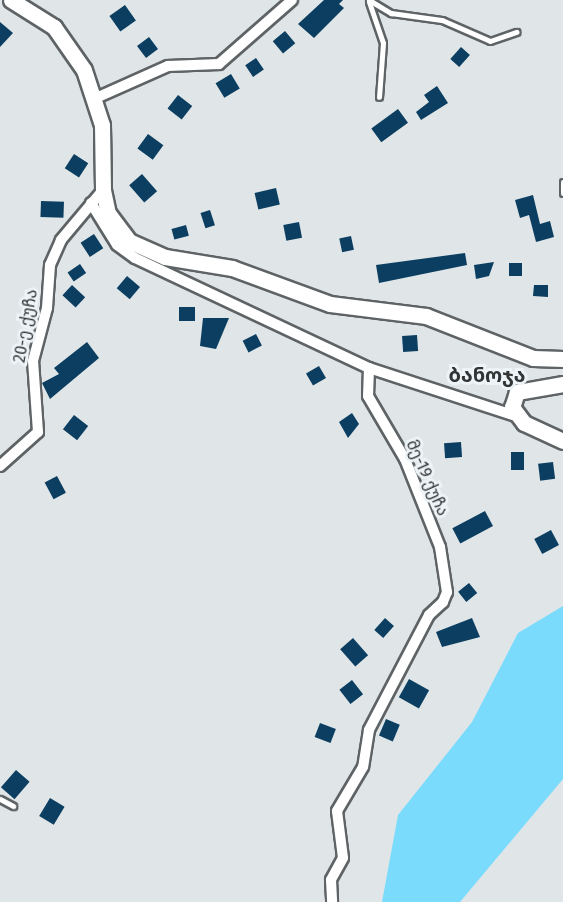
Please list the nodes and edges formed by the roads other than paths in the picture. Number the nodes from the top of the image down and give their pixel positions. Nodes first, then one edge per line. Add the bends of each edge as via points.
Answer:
1 (11, 0) edge
2 (292, 0) edge
3 (369, 0) edge
4 (516, 32) dead end
5 (379, 97) dead end
6 (96, 98) junction
7 (563, 182) edge
8 (103, 190) junction
9 (563, 193) edge
10 (91, 203) junction
11 (563, 359) edge
12 (369, 368) junction
13 (563, 384) edge
14 (516, 416) junction
15 (563, 441) edge
16 (0, 466) edge
17 (0, 799) edge
18 (13, 806) dead end
19 (332, 902) edge

1 - 6 street via 54,27 76,56
2 - 6 street via 219,64 168,66
3 - 4 lane via 391,13 442,20 490,41
3 - 5 lane via 383,43
6 - 8 street
7 - 9 lane
8 - 10 street, 20-ე ქუჩა
8 - 11 street via 118,229 145,251 232,268 330,304 426,316 533,358
10 - 12 street via 117,245 135,258
10 - 16 street, 20-ე ქუჩა via 61,240 50,265 47,308 33,361 38,432
12 - 14 street
12 - 19 street, მე-19 ქუჩა via 368,396 405,459 440,547 447,592 429,615 369,730 363,767 337,811 343,858 331,880
13 - 14 street via 517,392 512,398
14 - 15 street
17 - 18 lane

